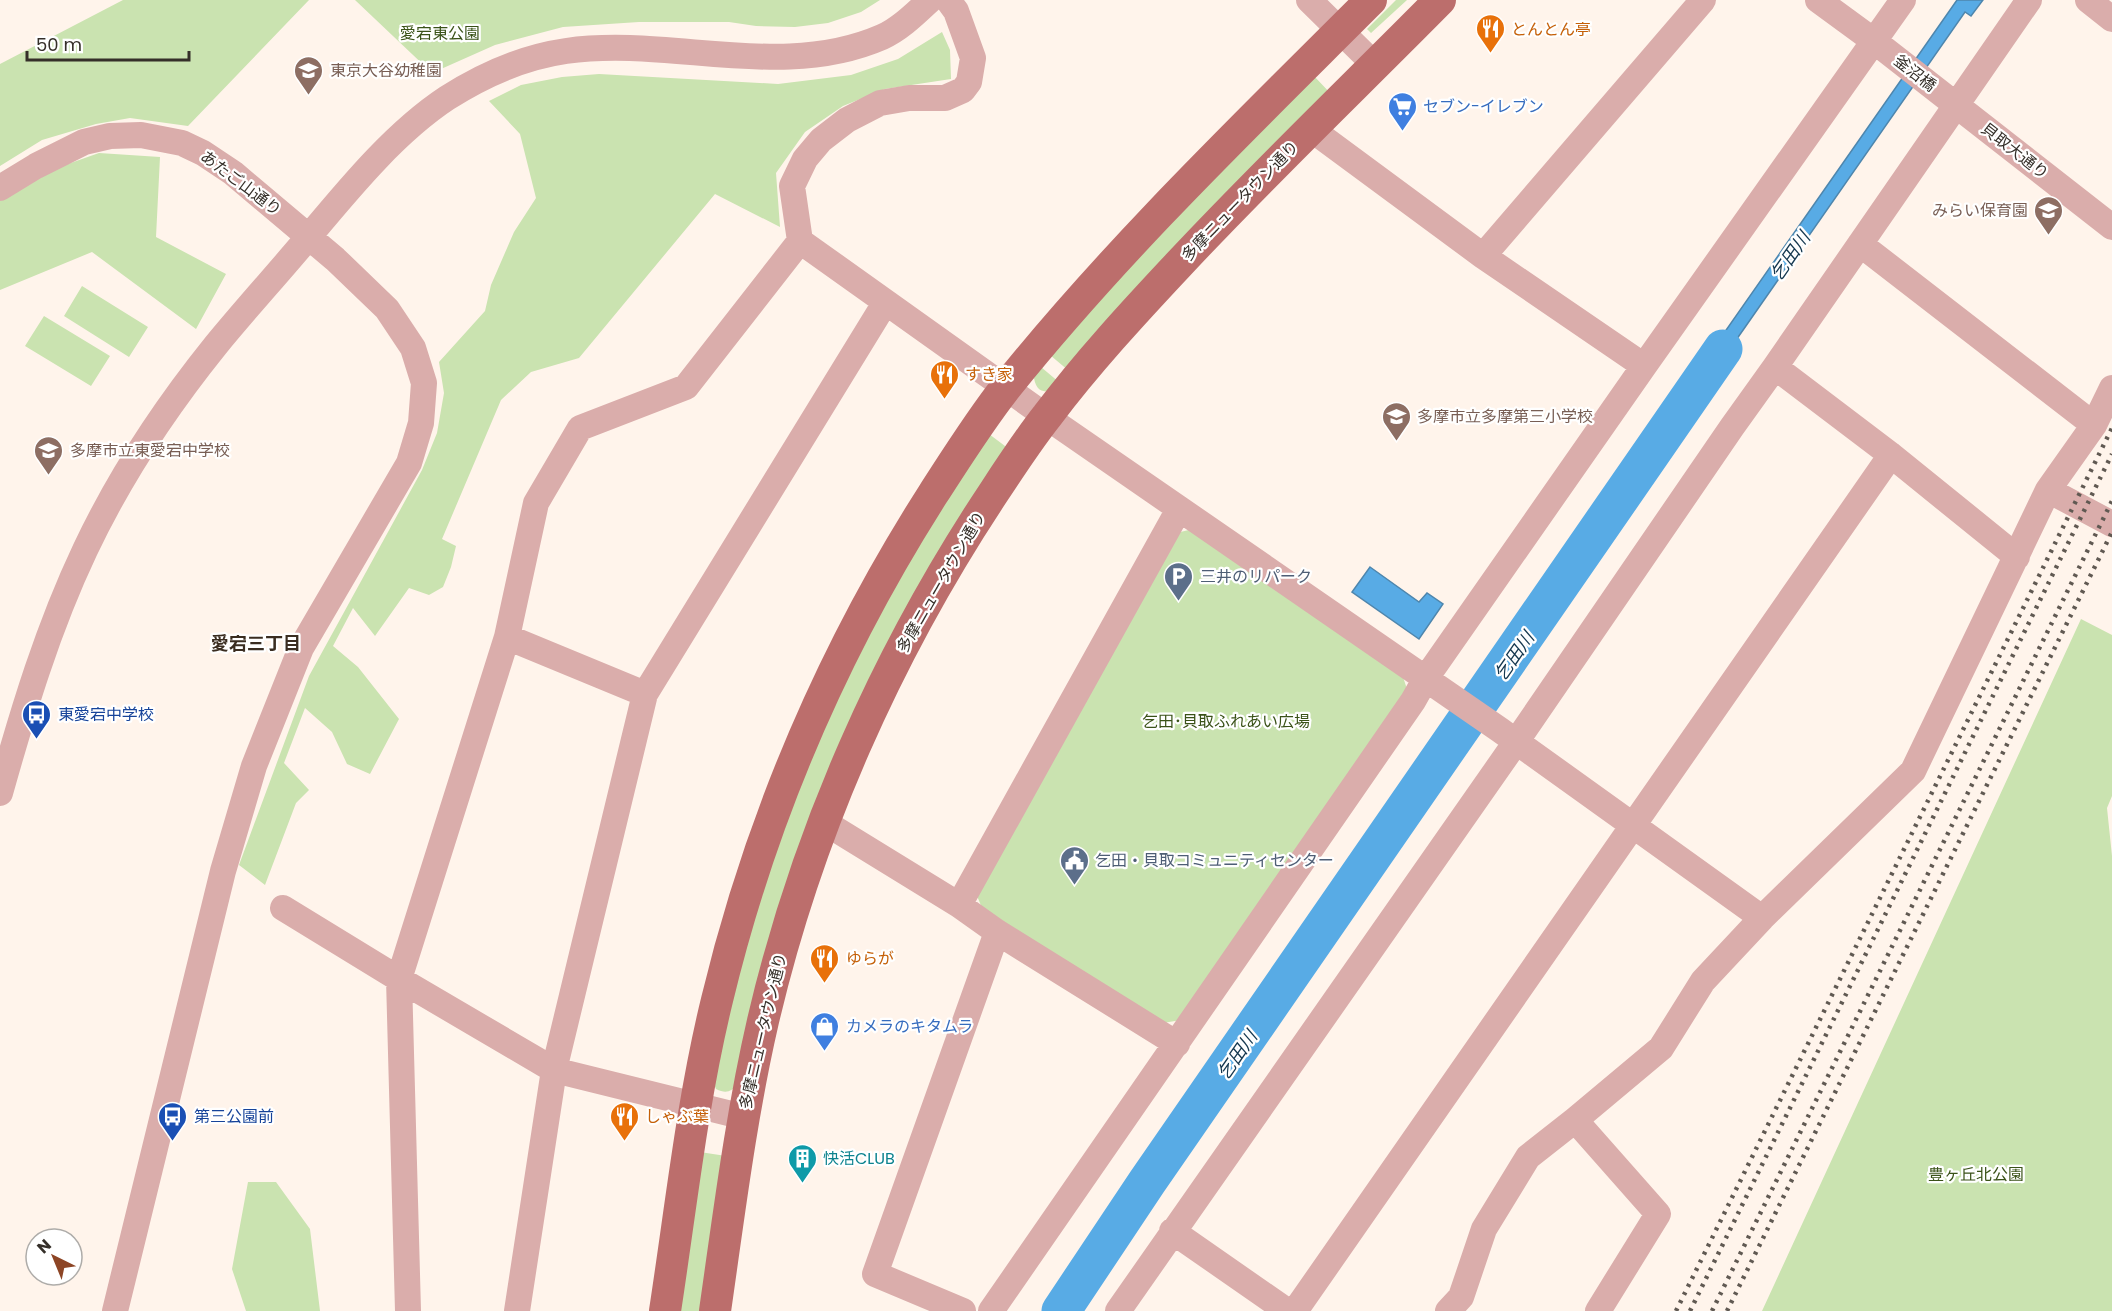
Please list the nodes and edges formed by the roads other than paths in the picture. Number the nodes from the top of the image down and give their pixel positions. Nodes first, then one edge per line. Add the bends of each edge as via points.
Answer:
1 (930, 0) edge
2 (948, 0) edge
3 (1309, 0) edge
4 (1371, 0) edge
5 (1440, 0) edge
6 (1702, 0) edge
7 (1818, 0) edge
8 (1903, 0) edge
9 (2029, 0) edge
10 (2088, 0) edge
11 (2112, 19) edge
12 (1340, 31) junction
13 (1879, 45) junction
14 (1375, 65) junction
15 (1951, 101) junction
16 (1311, 129) junction
17 (0, 188) edge
18 (2112, 226) edge
19 (308, 237) junction
20 (800, 241) junction
21 (1860, 244) junction
22 (1483, 256) junction
23 (885, 303) junction
24 (1644, 366) junction
25 (1775, 367) junction
26 (1005, 388) junction
27 (2112, 388) edge
28 (1046, 417) junction
29 (2094, 425) junction
30 (1891, 455) junction
31 (2048, 490) junction
32 (1179, 509) junction
33 (2112, 524) edge
34 (2017, 557) junction
35 (507, 637) junction
36 (1435, 685) junction
37 (645, 694) junction
38 (1508, 736) junction
39 (0, 793) edge
40 (824, 822) junction
41 (1634, 826) junction
42 (959, 905) junction
43 (283, 908) dead end
44 (1762, 918) junction
45 (997, 932) junction
46 (399, 979) junction
47 (1177, 1044) junction
48 (554, 1070) junction
49 (696, 1106) junction
50 (744, 1117) junction
51 (1575, 1120) junction
52 (1172, 1231) junction
53 (115, 1311) edge
54 (408, 1311) edge
55 (517, 1311) edge
56 (665, 1311) edge
57 (715, 1311) edge
58 (963, 1311) edge
59 (991, 1311) edge
60 (1118, 1311) edge
61 (1287, 1311) edge
62 (1295, 1311) edge
63 (1448, 1311) edge
64 (1599, 1311) edge

1 - 19 street via 885,36 816,55 772,58 596,47 562,51 507,67 445,99 412,125
2 - 20 street via 973,58 969,82 963,90 945,98 880,103 847,120 821,140 804,159 792,186
3 - 12 street
4 - 12 main road
5 - 14 main road, 多摩ニュータウン通り
6 - 22 street
7 - 13 street
8 - 13 street
9 - 15 street
10 - 11 street
12 - 14 street
12 - 26 main road via 1181,190 1091,286
13 - 15 street, 釜沼橋
13 - 24 street
14 - 16 main road, 多摩ニュータウン通り
15 - 18 street, 貝取大通り
15 - 21 street
16 - 22 street
16 - 28 main road, 多摩ニュータウン通り via 1145,300
17 - 19 street, あたご山通り via 84,142 110,136 162,138 203,153 233,173
19 - 39 street via 215,347 158,424 120,486 85,550 45,644
19 - 53 street, あたご山通り via 387,309 413,348 424,383 421,423 409,463 301,648 254,766 223,871
20 - 23 street
20 - 35 street via 686,387 580,428 536,503
21 - 25 street
21 - 29 street
22 - 24 street
23 - 26 street
23 - 37 street
24 - 36 street
25 - 30 street
25 - 38 street
26 - 28 street
26 - 49 main road via 917,519 861,614 820,700 777,805 739,914
27 - 29 street
28 - 32 street
28 - 40 main road, 多摩ニュータウン通り via 962,541 908,634 863,726
29 - 31 street
30 - 34 street
30 - 41 street
31 - 33 street
31 - 34 street
32 - 36 street
32 - 42 street
34 - 44 street via 1913,771
35 - 37 street
35 - 46 street
36 - 38 street
36 - 47 street via 1413,701
37 - 48 street
38 - 41 street
38 - 52 street
40 - 42 street
40 - 50 main road, 多摩ニュータウン通り via 786,933
41 - 44 street
41 - 62 street
42 - 45 street
43 - 46 street
44 - 51 street via 1703,981 1661,1048
45 - 47 street
45 - 58 street via 875,1274
46 - 48 street
46 - 54 street
47 - 59 street
48 - 49 street
48 - 55 street
49 - 50 street
49 - 56 main road
50 - 57 main road, 多摩ニュータウン通り
51 - 63 street via 1528,1157 1484,1229 1461,1297
51 - 64 street via 1658,1214
52 - 60 street
52 - 61 street

